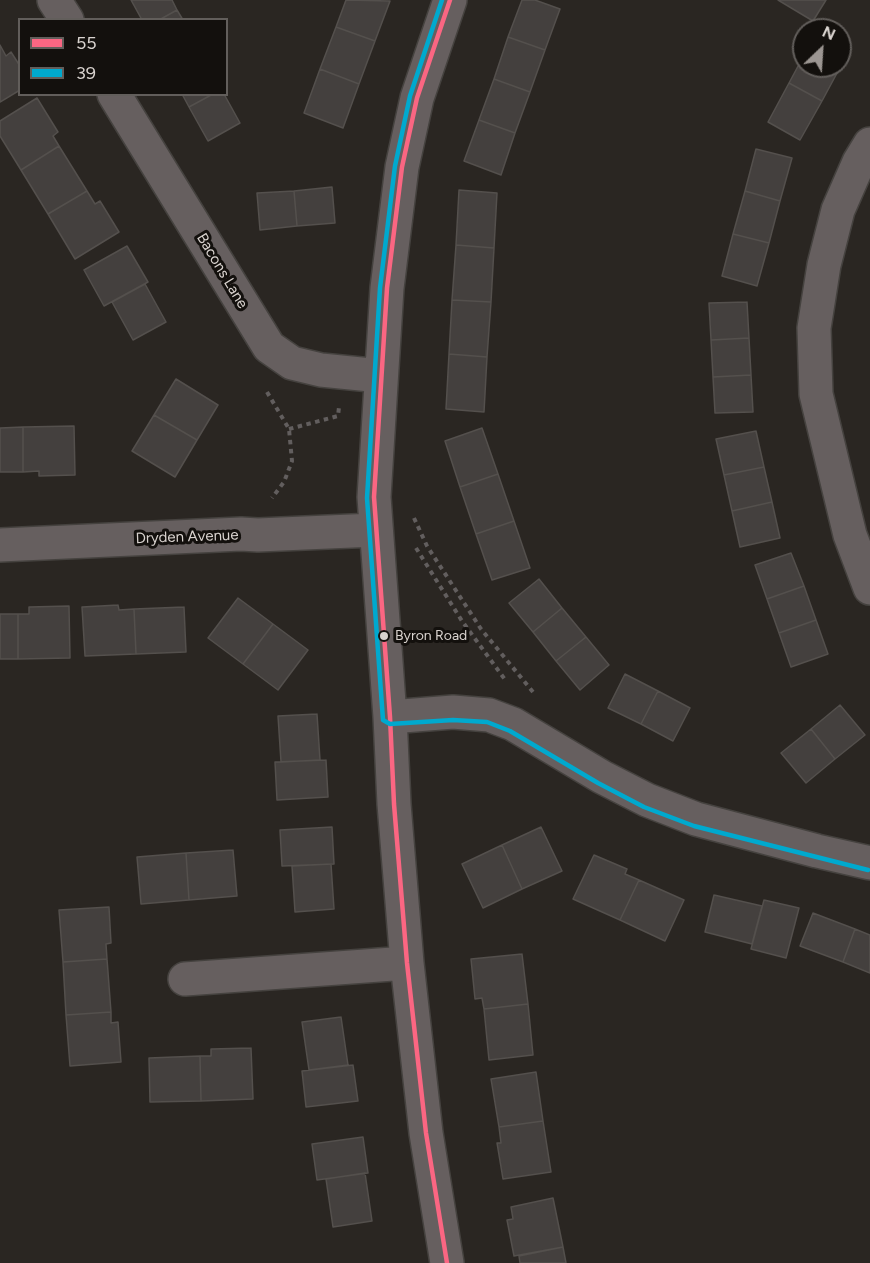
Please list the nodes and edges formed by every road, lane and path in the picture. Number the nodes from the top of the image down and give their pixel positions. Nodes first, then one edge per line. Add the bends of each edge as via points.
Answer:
1 (54, 0) edge
2 (450, 0) edge
3 (66, 18) edge
4 (115, 96) edge
5 (870, 144) edge
6 (269, 347) junction
7 (381, 375) junction
8 (374, 497) junction
9 (375, 530) junction
10 (258, 535) junction
11 (412, 540) dead end
12 (0, 545) edge
13 (870, 588) edge
14 (508, 683) dead end
15 (541, 701) dead end
16 (390, 717) junction
17 (870, 863) edge
18 (407, 963) junction
19 (185, 980) dead end
20 (447, 1263) edge

1 - 3 street
2 - 7 street via 417,98 402,167
4 - 6 street, Bacons Lane
5 - 13 street via 838,210 814,328 816,394 850,535
6 - 7 street, Bacons Lane via 292,363 321,370
6 - 10 path via 252,368 289,429 292,461 272,499 256,504
7 - 8 street
8 - 9 street
8 - 15 path via 406,501 427,546 482,629
9 - 10 street, Dryden Avenue
9 - 16 street
10 - 12 street, Dryden Avenue
11 - 14 path via 462,621
16 - 17 street via 453,712 489,715 513,724 647,800 696,819
16 - 18 street
18 - 19 street
18 - 20 street via 426,1132

